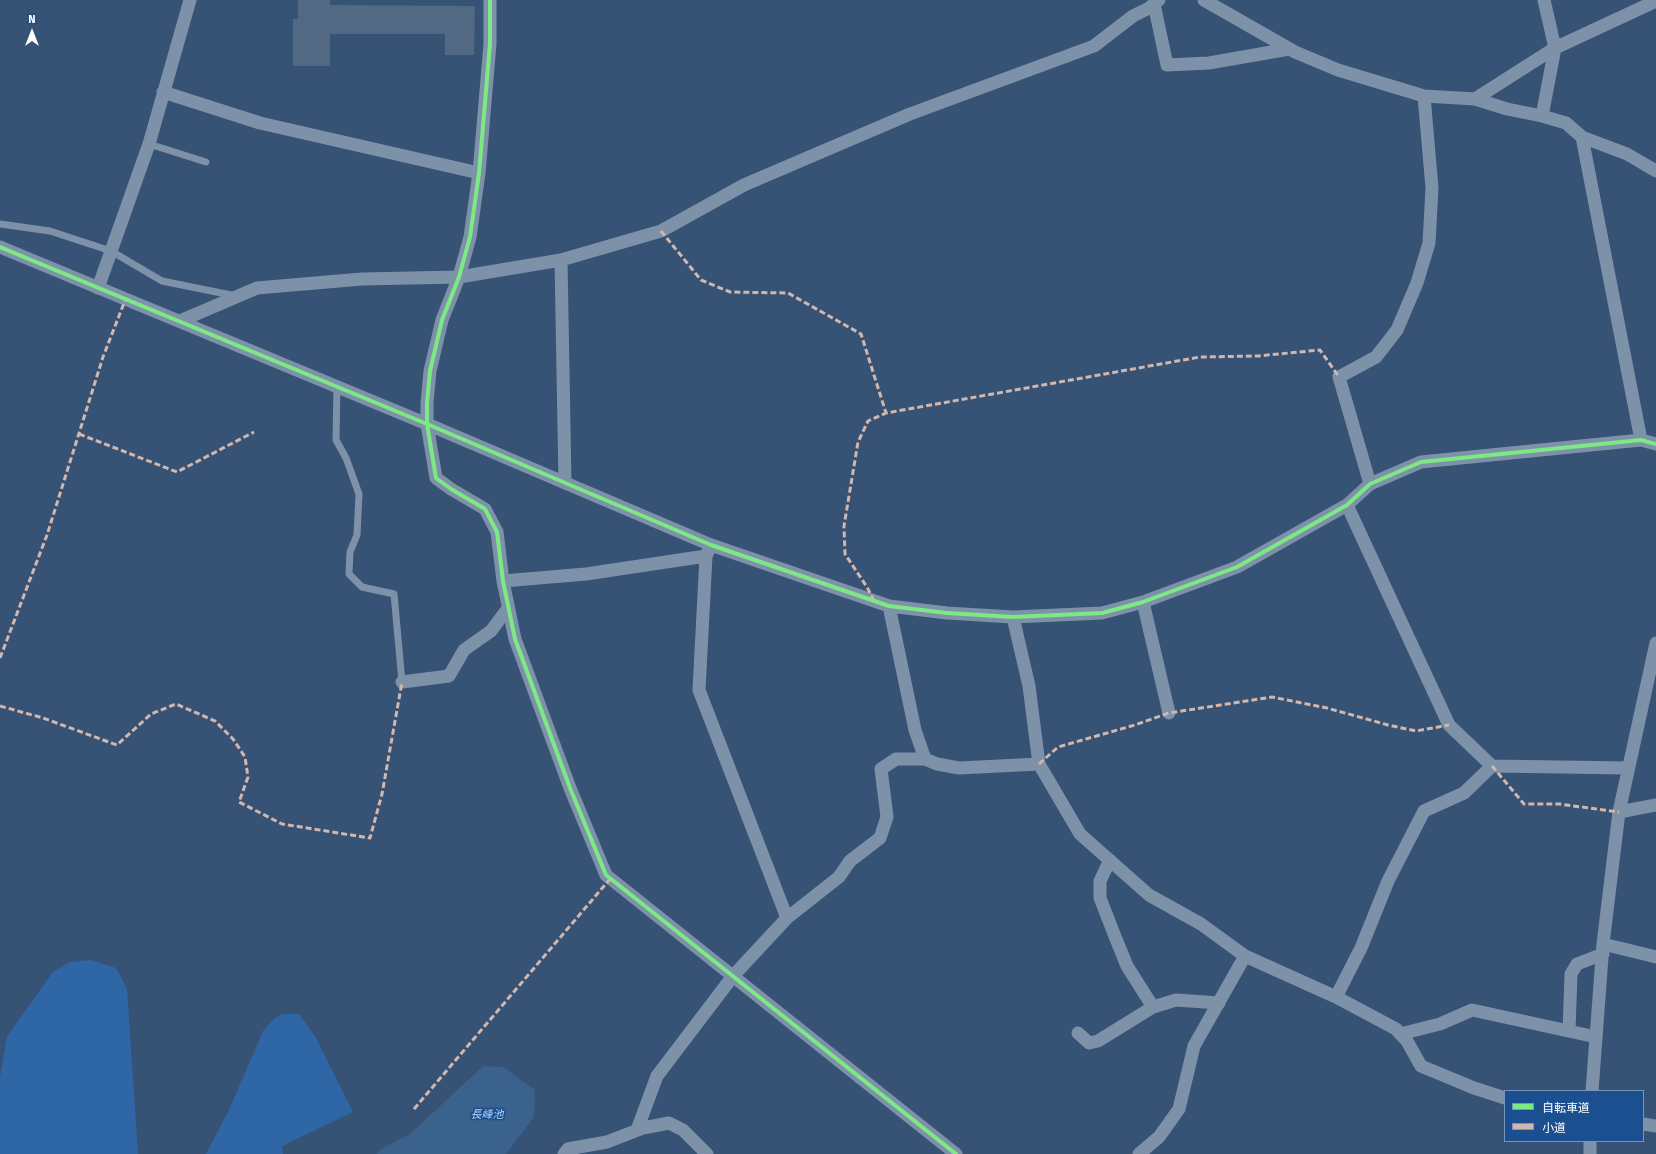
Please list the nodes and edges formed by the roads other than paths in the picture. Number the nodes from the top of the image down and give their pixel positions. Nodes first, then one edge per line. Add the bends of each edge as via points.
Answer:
1 (190, 0) edge
2 (490, 0) edge
3 (1204, 0) edge
4 (1544, 0) edge
5 (1656, 1) edge
6 (1156, 2) edge
7 (1555, 48) junction
8 (1289, 49) junction
9 (163, 92) junction
10 (1424, 96) junction
11 (1475, 99) junction
12 (1542, 116) junction
13 (1582, 137) junction
14 (149, 144) junction
15 (206, 162) dead end
16 (1656, 171) edge
17 (479, 173) junction
18 (0, 224) edge
19 (0, 247) edge
20 (111, 251) junction
21 (561, 260) junction
22 (459, 277) junction
23 (98, 288) junction
24 (238, 296) junction
25 (180, 321) junction
26 (337, 386) junction
27 (427, 424) junction
28 (1641, 440) junction
29 (1656, 444) edge
30 (565, 483) junction
31 (1370, 484) junction
32 (1347, 505) junction
33 (709, 551) junction
34 (503, 581) junction
35 (1143, 602) junction
36 (889, 606) junction
37 (508, 608) junction
38 (1013, 617) junction
39 (1656, 643) edge
40 (402, 682) joint
41 (1169, 712) dead end
42 (925, 759) junction
43 (1039, 764) junction
44 (1492, 766) junction
45 (1628, 768) junction
46 (1656, 805) edge
47 (1619, 812) junction
48 (1110, 860) junction
49 (788, 918) junction
50 (1603, 949) junction
51 (1245, 956) junction
52 (1656, 957) edge
53 (733, 976) junction
54 (1336, 997) junction
55 (1219, 1003) junction
56 (1153, 1007) junction
57 (1569, 1031) junction
58 (1078, 1033) dead end
59 (1400, 1034) junction
60 (1596, 1037) junction
61 (1592, 1090) edge
62 (1504, 1098) edge
63 (1644, 1124) edge
64 (1656, 1126) edge
65 (637, 1130) junction
66 (1590, 1142) edge
67 (564, 1154) edge
68 (707, 1154) edge
69 (956, 1154) edge
70 (1139, 1154) edge
71 (1590, 1154) edge

1 - 9 street
2 - 17 street via 490,44
3 - 8 street
4 - 7 street
5 - 7 street
6 - 8 street via 1167,65 1208,63
6 - 21 street via 1094,46 910,114 800,160 744,185 661,231
7 - 11 street
7 - 12 street
8 - 10 street via 1338,70
9 - 14 street
9 - 17 street via 260,123
10 - 11 street
10 - 31 street via 1432,188 1429,244 1418,283 1397,330 1376,357 1339,377
11 - 12 street
12 - 13 street via 1566,123
13 - 16 street via 1627,154
13 - 28 street
14 - 15 lane
14 - 20 street
17 - 22 street via 470,237
18 - 20 lane via 50,231
19 - 23 street
20 - 23 street
20 - 24 lane via 162,281
21 - 22 street
21 - 30 street
22 - 24 street via 354,279 257,288
22 - 27 street via 442,320 430,371
23 - 25 street
24 - 25 street
25 - 26 street
26 - 27 street
26 - 40 lane via 336,440 346,458 359,494 357,535 350,552 349,574 362,587 394,594
27 - 30 street
27 - 34 street via 436,478 485,509 497,532
28 - 29 street
28 - 31 street via 1421,462
30 - 33 street
31 - 32 street
32 - 35 street via 1237,567
32 - 44 street via 1449,726
33 - 34 street via 586,574
33 - 36 street
33 - 49 street via 699,690
34 - 37 street
35 - 38 street via 1102,613
35 - 41 street
36 - 38 street
36 - 42 street via 915,730
37 - 40 street via 492,631 464,650 449,676
37 - 53 street via 515,639 570,788 606,876
38 - 43 street via 1029,686
39 - 45 street
42 - 43 street via 959,768
42 - 49 street via 896,759 881,769 887,817 880,838 850,861 839,877
43 - 48 street via 1080,834
44 - 45 street
44 - 54 street via 1464,792 1424,811 1388,881 1361,948
45 - 47 street
46 - 47 street
47 - 50 street
48 - 51 street via 1149,895 1201,924
48 - 56 street via 1100,881 1100,898 1127,966
49 - 53 street
50 - 52 street
50 - 57 street via 1577,964 1571,974
50 - 60 street
51 - 54 street
51 - 55 street
53 - 65 street via 658,1076
53 - 69 street
54 - 59 street via 1396,1029
55 - 56 street via 1176,1000
55 - 70 street via 1194,1046 1179,1109 1159,1137
56 - 58 street via 1098,1041 1089,1043
57 - 59 street via 1472,1010 1440,1024
57 - 60 street
59 - 62 street via 1407,1041 1421,1066
60 - 61 street
63 - 64 street
65 - 67 street via 607,1142 568,1149
65 - 68 street via 669,1123 683,1130
66 - 71 street

